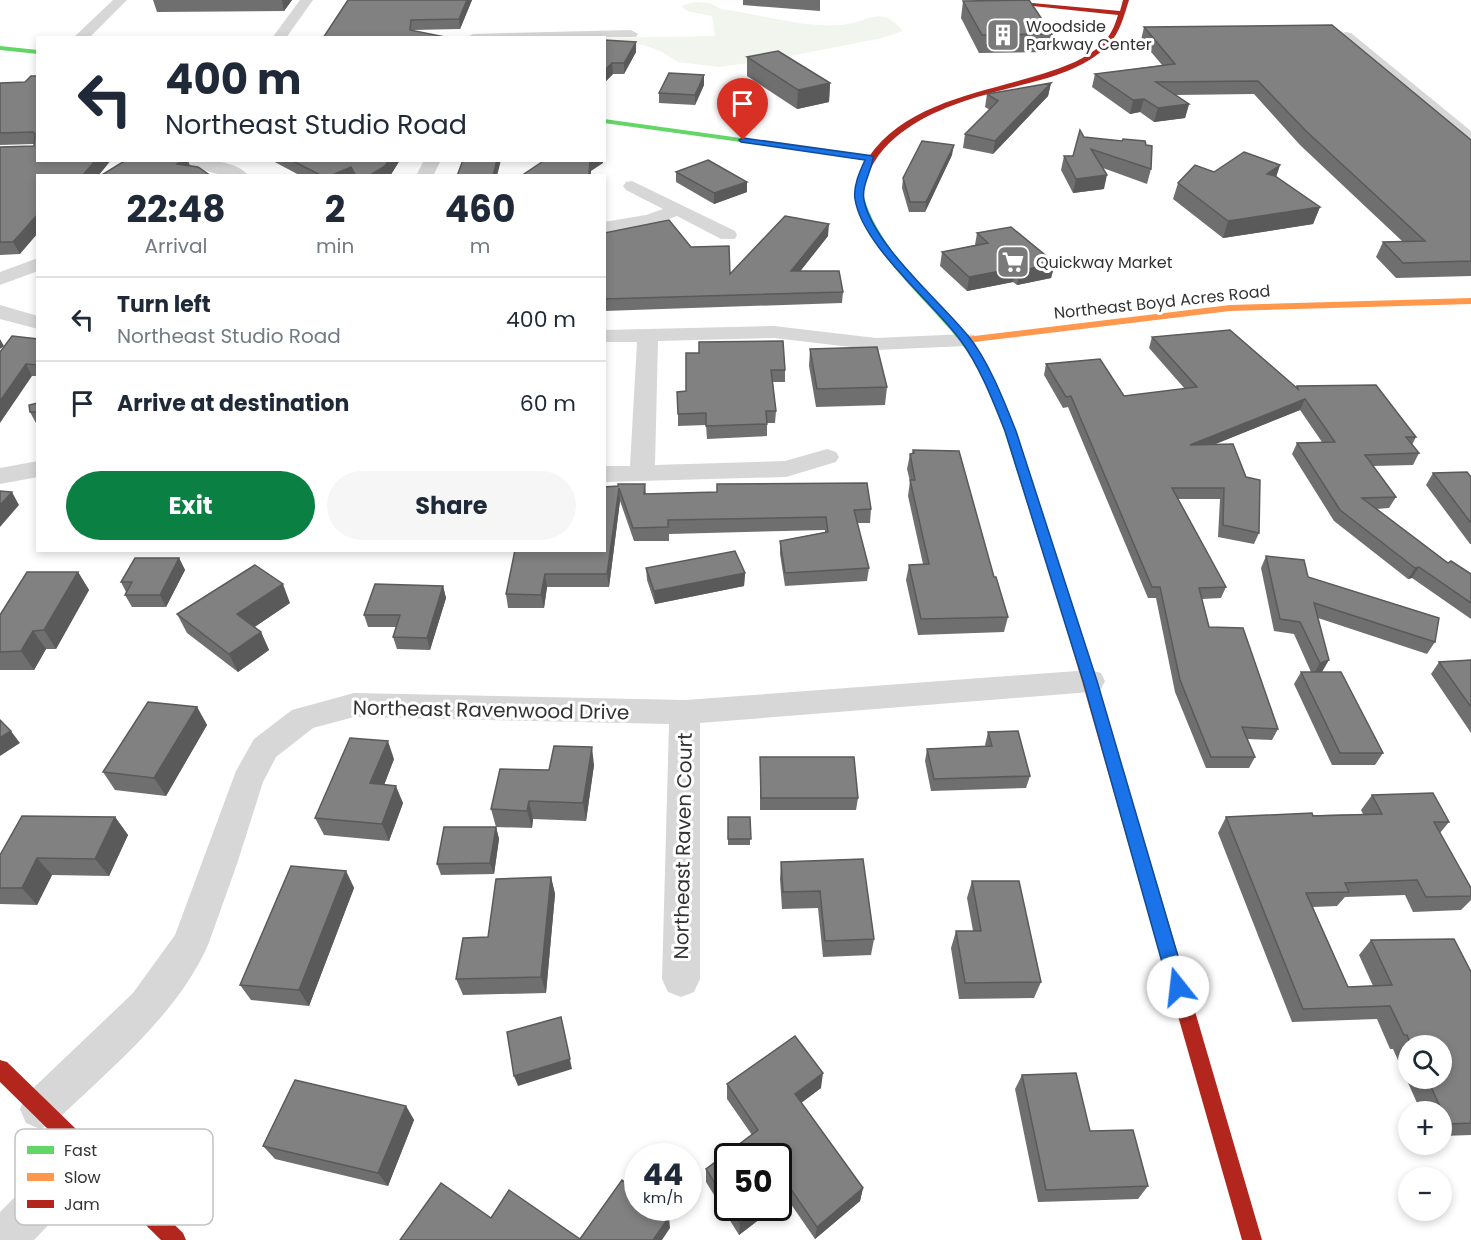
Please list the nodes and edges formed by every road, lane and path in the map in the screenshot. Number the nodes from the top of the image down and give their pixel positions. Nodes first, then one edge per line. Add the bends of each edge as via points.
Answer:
1 (121, 0) edge
2 (307, 0) edge
3 (980, 0) edge
4 (1124, 7) edge
5 (631, 34) dead end
6 (82, 36) edge
7 (280, 36) edge
8 (552, 36) edge
9 (1346, 36) edge
10 (0, 48) edge
11 (36, 52) edge
12 (606, 121) edge
13 (1471, 140) edge
14 (870, 158) junction
15 (196, 162) edge
16 (234, 162) edge
17 (222, 168) junction
18 (236, 174) edge
19 (632, 186) dead end
20 (676, 210) junction
21 (606, 228) edge
22 (728, 235) dead end
23 (36, 265) edge
24 (0, 279) edge
25 (1471, 302) edge
26 (0, 311) edge
27 (36, 322) edge
28 (648, 335) junction
29 (606, 336) edge
30 (966, 340) junction
31 (827, 457) dead end
32 (36, 469) edge
33 (642, 473) junction
34 (606, 474) edge
35 (0, 476) edge
36 (1090, 681) junction
37 (685, 712) junction
38 (681, 979) dead end
39 (0, 1070) edge
40 (39, 1109) junction
41 (60, 1129) edge
42 (18, 1225) edge
43 (160, 1225) edge
44 (3, 1240) edge
45 (176, 1240) edge
46 (1252, 1240) edge

1 - 6 street
2 - 7 street
3 - 4 main road
4 - 14 main road via 1118,29 1107,44 1084,60 1047,76 929,111 887,138
5 - 8 street
9 - 13 street
10 - 11 main road
12 - 14 main road
14 - 30 main road via 859,197 865,216 881,243
15 - 17 street
16 - 17 street
17 - 18 street
19 - 20 street
20 - 21 street via 650,220
20 - 22 street
23 - 24 street
25 - 30 main road, Northeast Boyd Acres Road via 1230,308
26 - 27 street
28 - 29 street
28 - 30 street via 774,332 876,344
28 - 33 street
30 - 36 main road via 998,398 1010,431
31 - 33 street via 786,469
32 - 35 street
33 - 34 street
36 - 37 street, Northeast Ravenwood Drive
36 - 46 main road
37 - 38 street, Northeast Raven Court
37 - 40 street, Northeast Ravenwood Drive via 354,705 303,719 265,748 247,780 190,945 147,1006
39 - 40 main road
40 - 41 main road
42 - 44 street
43 - 45 main road

